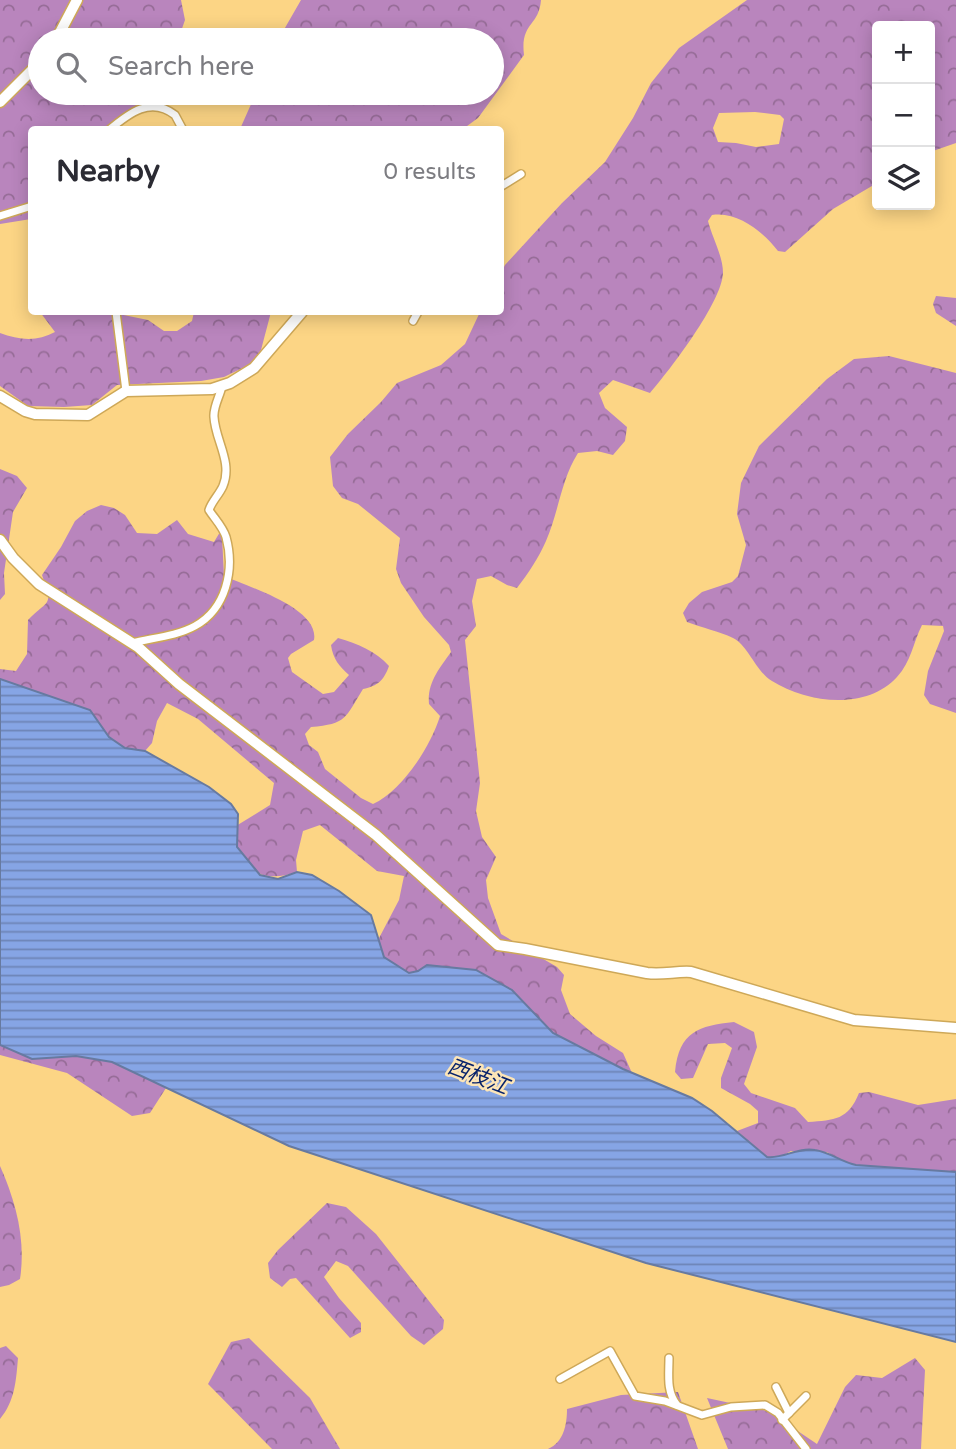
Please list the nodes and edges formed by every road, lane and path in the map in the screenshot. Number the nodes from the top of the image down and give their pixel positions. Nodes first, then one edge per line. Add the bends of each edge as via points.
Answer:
1 (76, 0) edge
2 (62, 28) edge
3 (28, 74) edge
4 (0, 102) edge
5 (152, 105) edge
6 (152, 105) edge
7 (115, 126) edge
8 (181, 126) edge
9 (521, 174) dead end
10 (504, 185) edge
11 (28, 207) edge
12 (0, 216) edge
13 (116, 315) edge
14 (299, 315) edge
15 (416, 315) edge
16 (413, 321) dead end
17 (222, 386) junction
18 (126, 391) junction
19 (0, 396) edge
20 (0, 540) edge
21 (132, 643) junction
22 (956, 1028) edge
23 (668, 1358) dead end
24 (560, 1378) dead end
25 (776, 1387) dead end
26 (806, 1396) dead end
27 (678, 1405) junction
28 (789, 1413) junction
29 (782, 1420) junction
30 (806, 1449) edge

1 - 2 street
3 - 4 street
5 - 8 street via 175,115
6 - 7 street
9 - 10 street
11 - 12 street
13 - 18 street
14 - 17 street via 254,368
15 - 16 street
17 - 18 street
17 - 21 street via 214,420 225,455 225,473 209,510 226,536 227,588 211,615 193,627
18 - 19 street via 88,415 35,414
20 - 21 street via 39,584
21 - 22 street via 376,835 498,945 647,973 691,972 854,1020
23 - 27 street via 669,1391
24 - 27 street via 610,1351 635,1396
25 - 28 street
26 - 28 street
27 - 29 street via 702,1415 765,1405
28 - 29 street
29 - 30 street

